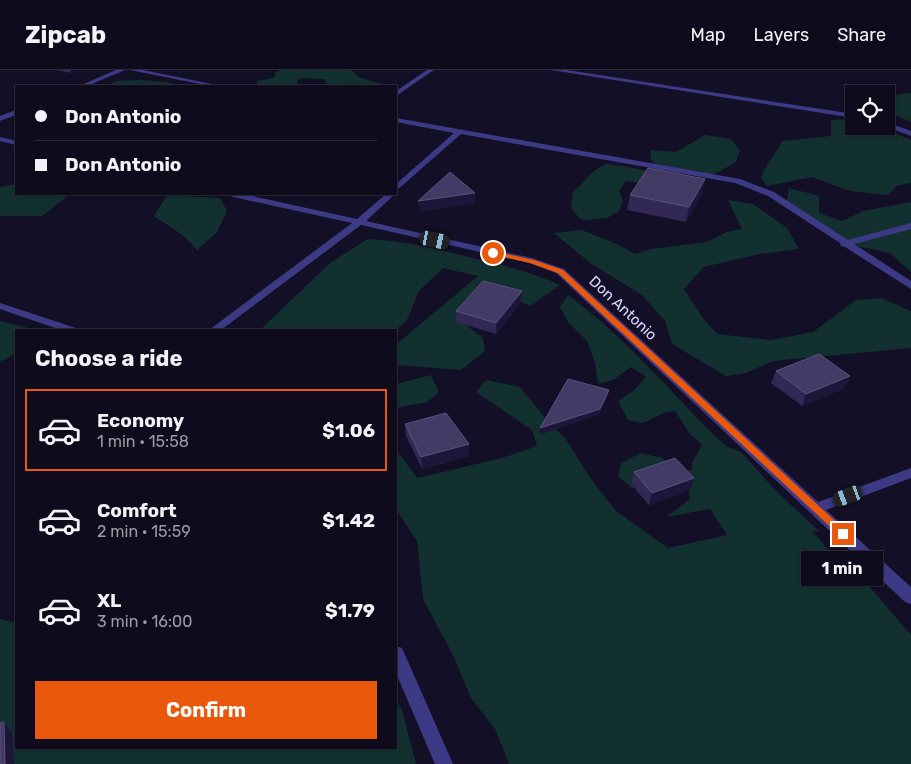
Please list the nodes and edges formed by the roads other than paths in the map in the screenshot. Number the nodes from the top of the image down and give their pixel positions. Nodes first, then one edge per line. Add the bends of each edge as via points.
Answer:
1 (122, 70) edge
2 (133, 70) edge
3 (431, 70) edge
4 (554, 70) edge
5 (84, 85) edge
6 (214, 85) edge
7 (397, 93) edge
8 (15, 112) edge
9 (845, 115) edge
10 (0, 119) edge
11 (397, 120) edge
12 (895, 128) edge
13 (460, 131) junction
14 (911, 134) edge
15 (0, 139) edge
16 (15, 142) edge
17 (397, 188) edge
18 (237, 195) edge
19 (390, 195) edge
20 (358, 223) junction
21 (911, 226) edge
22 (844, 244) junction
23 (911, 286) edge
24 (0, 306) edge
25 (69, 329) edge
26 (215, 329) edge
27 (911, 473) edge
28 (816, 508) junction
29 (911, 597) edge
30 (397, 655) edge
31 (444, 764) edge

1 - 5 street
2 - 6 street
3 - 7 street
4 - 9 street
8 - 10 street
11 - 13 street
12 - 14 street
13 - 17 street
13 - 22 street via 738,181 771,194
15 - 16 street
18 - 20 street, Don Antonio
19 - 20 street
20 - 26 street
20 - 28 street, Don Antonio via 532,261 560,272
21 - 22 street
22 - 23 street
24 - 25 street
27 - 28 street
28 - 29 street, Don Antonio
30 - 31 street

